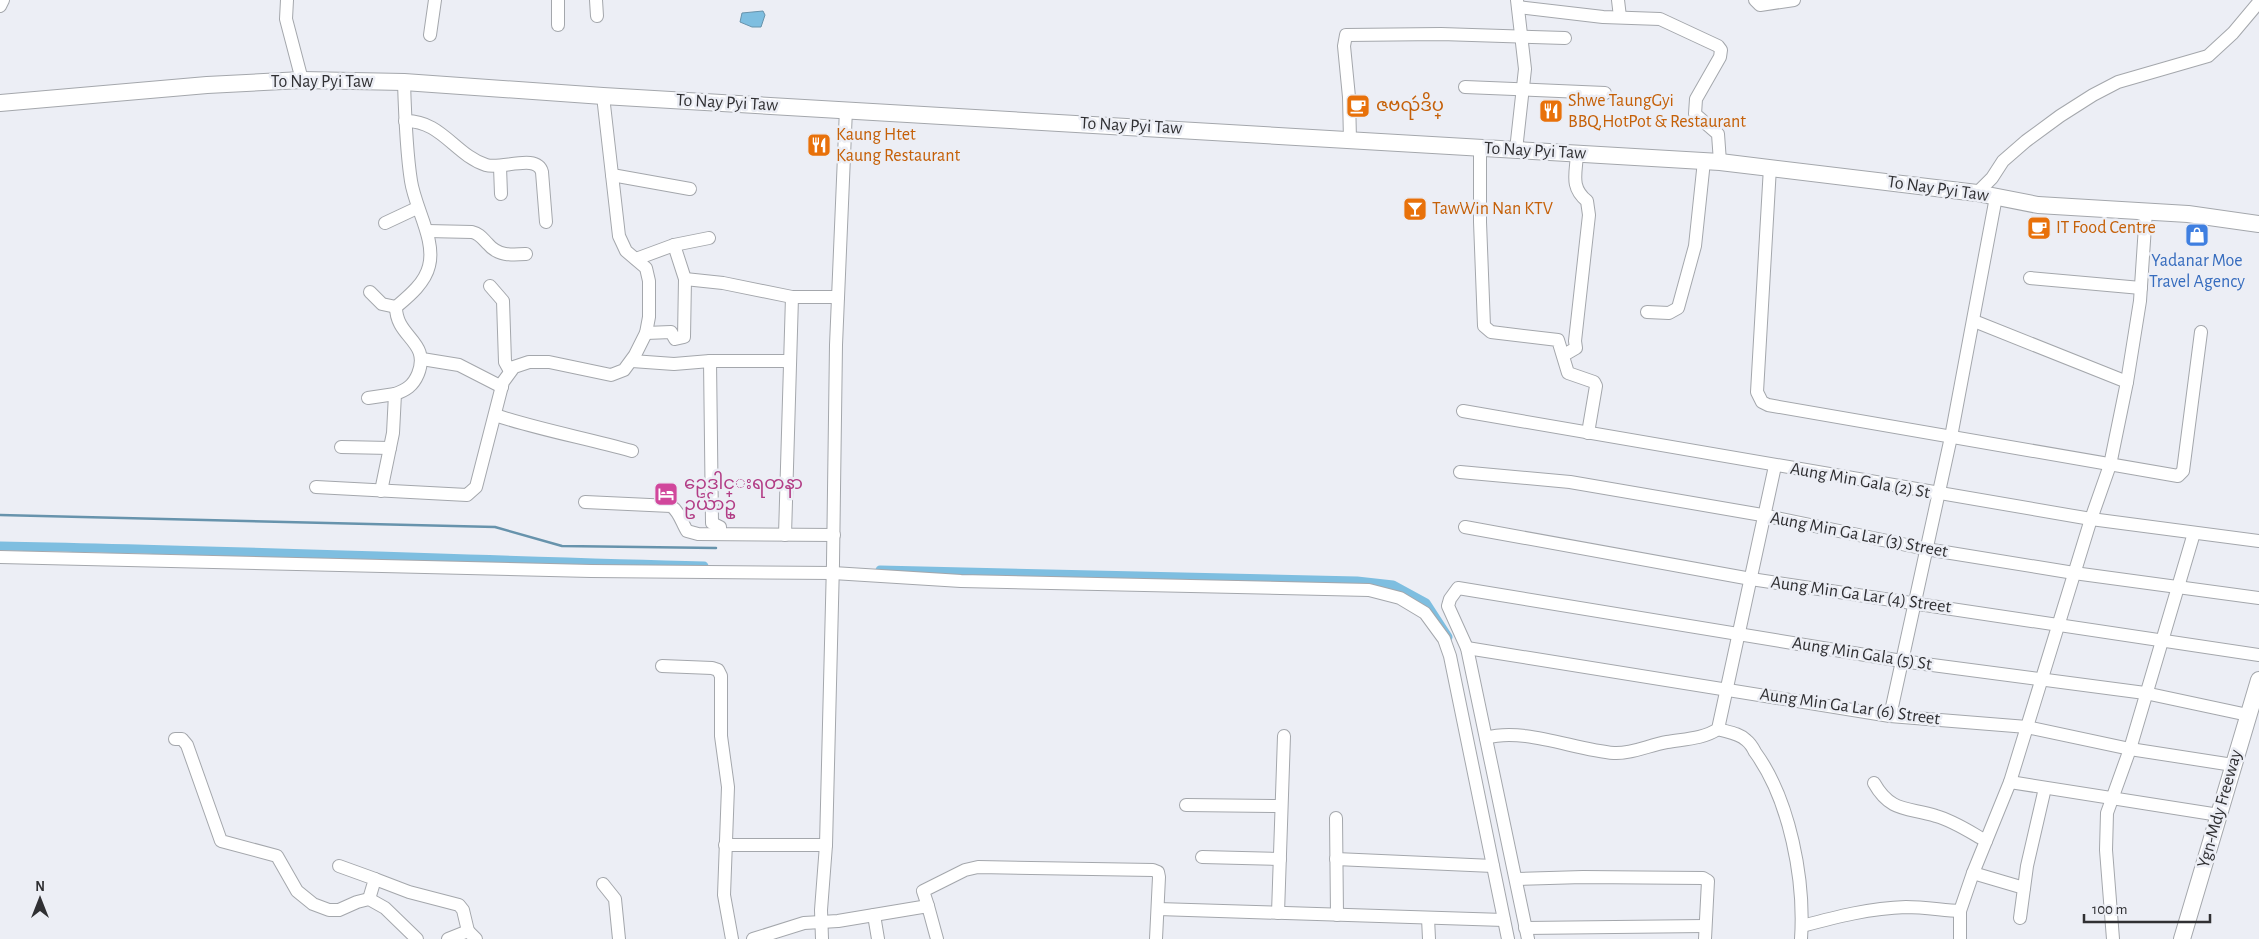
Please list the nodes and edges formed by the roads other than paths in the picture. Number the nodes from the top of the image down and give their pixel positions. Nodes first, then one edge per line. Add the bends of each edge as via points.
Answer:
1 (3, 0) edge
2 (287, 0) edge
3 (435, 0) edge
4 (558, 0) edge
5 (596, 0) edge
6 (1618, 0) edge
7 (1754, 0) edge
8 (1794, 0) edge
9 (2259, 2) edge
10 (1517, 3) edge
11 (0, 6) edge
12 (596, 16) dead end
13 (1620, 17) junction
14 (558, 25) dead end
15 (430, 35) dead end
16 (1521, 38) junction
17 (1565, 38) dead end
18 (302, 80) junction
19 (404, 82) junction
20 (1466, 87) dead end
21 (1524, 89) junction
22 (1605, 92) dead end
23 (603, 96) junction
24 (0, 102) edge
25 (846, 109) junction
26 (405, 122) junction
27 (1350, 140) junction
28 (1480, 148) junction
29 (1516, 150) junction
30 (1577, 154) junction
31 (1712, 161) junction
32 (500, 167) junction
33 (1770, 167) junction
34 (612, 175) junction
35 (690, 189) dead end
36 (1977, 193) junction
37 (501, 194) dead end
38 (1996, 197) junction
39 (417, 208) junction
40 (2146, 211) junction
41 (546, 222) dead end
42 (385, 223) dead end
43 (2259, 224) edge
44 (427, 231) junction
45 (709, 238) dead end
46 (674, 245) junction
47 (526, 254) dead end
48 (636, 259) junction
49 (2030, 278) dead end
50 (685, 279) junction
51 (490, 286) dead end
52 (2141, 288) junction
53 (370, 292) dead end
54 (792, 297) junction
55 (838, 297) junction
56 (396, 307) junction
57 (1647, 312) dead end
58 (1974, 321) junction
59 (2201, 332) dead end
60 (646, 333) junction
61 (1564, 356) junction
62 (422, 359) junction
63 (632, 361) junction
64 (710, 361) junction
65 (789, 361) junction
66 (510, 371) junction
67 (2126, 382) junction
68 (502, 387) junction
69 (395, 394) junction
70 (368, 398) dead end
71 (1463, 411) dead end
72 (495, 415) junction
73 (1588, 433) junction
74 (1950, 437) junction
75 (342, 447) dead end
76 (390, 448) junction
77 (632, 451) dead end
78 (2110, 465) junction
79 (1774, 466) junction
80 (1460, 472) dead end
81 (316, 487) dead end
82 (380, 491) junction
83 (1938, 494) junction
84 (585, 502) dead end
85 (1762, 515) junction
86 (2091, 519) junction
87 (1466, 527) dead end
88 (2194, 533) junction
89 (720, 534) junction
90 (784, 535) junction
91 (834, 536) junction
92 (2259, 541) edge
93 (1926, 550) junction
94 (0, 557) edge
95 (833, 569) junction
96 (2074, 573) junction
97 (1751, 579) junction
98 (2178, 587) junction
99 (2259, 598) edge
100 (1914, 603) junction
101 (2058, 625) junction
102 (1739, 634) junction
103 (2162, 640) junction
104 (1467, 648) junction
105 (2259, 655) edge
106 (1902, 661) junction
107 (662, 666) dead end
108 (2041, 680) junction
109 (2259, 680) edge
110 (1727, 690) junction
111 (2145, 694) junction
112 (2248, 715) junction
113 (1890, 716) junction
114 (2027, 727) junction
115 (1718, 729) junction
116 (1284, 736) dead end
117 (1486, 738) junction
118 (175, 739) dead end
119 (2130, 749) junction
120 (2233, 764) junction
121 (2010, 782) junction
122 (1874, 783) dead end
123 (2045, 788) junction
124 (2112, 799) junction
125 (1186, 804) dead end
126 (1281, 806) junction
127 (2220, 815) junction
128 (1336, 818) dead end
129 (1986, 841) junction
130 (726, 845) junction
131 (826, 845) junction
132 (1202, 857) dead end
133 (1280, 858) junction
134 (1336, 859) junction
135 (340, 866) dead end
136 (1493, 866) junction
137 (1972, 873) junction
138 (375, 878) junction
139 (1517, 880) junction
140 (603, 884) dead end
141 (2024, 888) junction
142 (369, 899) junction
143 (928, 906) junction
144 (1158, 909) junction
145 (1960, 911) junction
146 (1278, 913) junction
147 (874, 915) junction
148 (1337, 916) junction
149 (1428, 918) junction
150 (2020, 918) dead end
151 (1504, 920) junction
152 (823, 921) junction
153 (1705, 926) junction
154 (1802, 926) junction
155 (1527, 933) edge
156 (472, 935) edge
157 (417, 939) edge
158 (448, 939) edge
159 (619, 939) edge
160 (732, 939) edge
161 (753, 939) edge
162 (822, 939) edge
163 (878, 939) edge
164 (937, 939) edge
165 (1156, 939) edge
166 (1430, 939) edge
167 (1508, 939) edge
168 (1704, 939) edge
169 (1801, 939) edge
170 (1960, 939) edge
171 (2113, 939) edge
172 (2182, 939) edge

1 - 11 street
2 - 18 street via 286,19
3 - 15 street
4 - 14 street
5 - 12 street
6 - 13 street
7 - 8 street via 1760,5
9 - 36 street via 2208,56 2118,82 2060,116 2026,140
10 - 13 street
10 - 16 street
13 - 31 street via 1660,19 1721,50 1694,106 1695,114 1718,134
16 - 17 street
16 - 21 street via 1526,69
16 - 27 street via 1441,34 1344,36
18 - 19 main road, To Nay Pyi Taw
18 - 24 main road, To Nay Pyi Taw
19 - 23 main road, To Nay Pyi Taw
19 - 26 street
20 - 21 street
21 - 22 street
21 - 29 street
23 - 25 main road, To Nay Pyi Taw
23 - 34 street
25 - 27 main road, To Nay Pyi Taw
25 - 55 street
26 - 32 street via 426,124 476,162
26 - 39 street
27 - 28 main road, To Nay Pyi Taw
28 - 29 main road, To Nay Pyi Taw
28 - 61 street via 1484,326 1491,332 1558,340
29 - 30 main road, To Nay Pyi Taw
30 - 31 main road, To Nay Pyi Taw
30 - 61 street via 1575,186 1587,201 1589,215 1576,348
31 - 33 main road, To Nay Pyi Taw
31 - 57 street via 1695,246 1678,308 1669,313
32 - 37 street
32 - 41 street via 527,163 537,163 541,167
33 - 36 main road, To Nay Pyi Taw
33 - 74 street via 1757,392 1762,402
34 - 35 street
34 - 48 street via 619,236 626,251
36 - 38 main road, To Nay Pyi Taw
38 - 40 main road, To Nay Pyi Taw via 2038,205
38 - 58 street
39 - 42 street
39 - 44 street
40 - 43 main road, To Nay Pyi Taw
40 - 52 street
44 - 47 street via 472,232 494,250 509,256
44 - 56 street via 430,256 426,273 412,294
45 - 46 street
46 - 48 street
46 - 50 street
48 - 60 street via 646,268 649,280 650,317
49 - 52 street
50 - 54 street via 732,284
50 - 60 street via 684,338 675,339 671,332
51 - 66 street via 503,300 505,362
52 - 67 street
53 - 56 street via 382,304
54 - 55 street
54 - 65 street
55 - 91 street
56 - 62 street via 399,323
58 - 67 street
58 - 74 street
59 - 78 street via 2183,471 2172,477
60 - 63 street
61 - 73 street via 1568,373 1594,382 1596,386
62 - 68 street via 459,365
62 - 69 street via 411,386
63 - 64 street via 674,364
63 - 66 street via 624,370 611,375 549,362 520,364
64 - 65 street
64 - 89 street via 712,523 720,527
65 - 90 street
66 - 68 street
67 - 78 street
68 - 72 street
69 - 70 street
69 - 76 street
71 - 73 street, Aung Min Gala (2) St
72 - 77 street
72 - 82 street via 476,487 470,493
73 - 79 street, Aung Min Gala (2) St
74 - 78 street
74 - 83 street
75 - 76 street
76 - 82 street
78 - 86 street
79 - 83 street, Aung Min Gala (2) St
79 - 85 street
80 - 85 street, Aung Min Ga Lar (3) Street via 1570,482
81 - 82 street
83 - 86 street, Aung Min Gala (2) St
83 - 93 street
84 - 89 street via 671,506 687,531
85 - 93 street, Aung Min Ga Lar (3) Street
85 - 97 street
86 - 88 street, Aung Min Gala (2) St
86 - 96 street
87 - 97 street, Aung Min Ga Lar (4) Street
88 - 92 street, Aung Min Gala (2) St
88 - 98 street
89 - 90 street
90 - 91 street
91 - 95 street
93 - 96 street, Aung Min Ga Lar (3) Street
93 - 100 street
94 - 95 street via 591,571
95 - 131 street
95 - 136 street via 962,581 1369,590 1400,598 1425,613 1444,639 1450,656
96 - 98 street, Aung Min Ga Lar (3) Street
96 - 101 street
97 - 100 street, Aung Min Ga Lar (4) Street
97 - 102 street
98 - 99 street, Aung Min Ga Lar (3) Street
98 - 103 street
100 - 101 street, Aung Min Ga Lar (4) Street
100 - 106 street
101 - 103 street, Aung Min Ga Lar (4) Street
101 - 108 street
102 - 104 street, Aung Min Gala (5) St via 1458,588 1448,606
102 - 106 street, Aung Min Gala (5) St
102 - 110 street
103 - 105 street, Aung Min Ga Lar (4) Street
103 - 111 street
104 - 110 street, Aung Min Ga Lar (6) Street
104 - 117 street
106 - 108 street, Aung Min Gala (5) St
106 - 113 street
107 - 130 street via 712,668 721,676 721,736 728,787
108 - 111 street, Aung Min Gala (5) St
108 - 114 street
109 - 112 main road, Ygn-Mdy Freeway
110 - 113 street, Aung Min Ga Lar (6) Street
110 - 115 street
111 - 112 street, Aung Min Gala (5) St
111 - 119 street
112 - 120 main road, Ygn-Mdy Freeway
113 - 114 street, Aung Min Ga Lar (6) Street
114 - 119 street, Aung Min Ga Lar (6) Street
114 - 121 street
115 - 117 street via 1703,737 1617,753 1526,736
115 - 154 street via 1747,740 1770,773 1792,840
116 - 126 street
117 - 139 street
118 - 142 street via 182,739 187,745 221,841 277,856 297,891 321,908 339,910
119 - 120 street, Aung Min Ga Lar (6) Street
119 - 124 street
120 - 127 main road, Ygn-Mdy Freeway
121 - 123 street
121 - 129 street
122 - 129 street via 1880,794 1896,807 1936,816
123 - 124 street
123 - 141 street
124 - 127 street
124 - 171 street via 2105,834
125 - 126 street
126 - 133 street
127 - 172 main road, Ygn-Mdy Freeway
128 - 134 street
129 - 137 street
130 - 131 street
130 - 160 street via 724,895
131 - 152 street
132 - 133 street
133 - 146 street
134 - 136 street
134 - 148 street
135 - 138 street
136 - 151 street
137 - 141 street
137 - 145 street
138 - 142 street
138 - 156 street via 409,892 459,905
139 - 153 street via 1703,878 1708,884
139 - 155 street
140 - 159 street via 614,899
141 - 150 street
142 - 157 street via 385,908
143 - 144 street via 923,891 972,868 1050,868 1156,870 1159,877
143 - 147 street
143 - 164 street
144 - 146 street
144 - 165 street
145 - 154 street via 1907,907 1880,909
145 - 170 street
146 - 148 street
147 - 152 street
147 - 163 street
148 - 149 street
149 - 151 street
149 - 166 street
151 - 167 street
152 - 161 street
152 - 162 street
153 - 155 street
153 - 168 street
154 - 169 street
156 - 158 street

